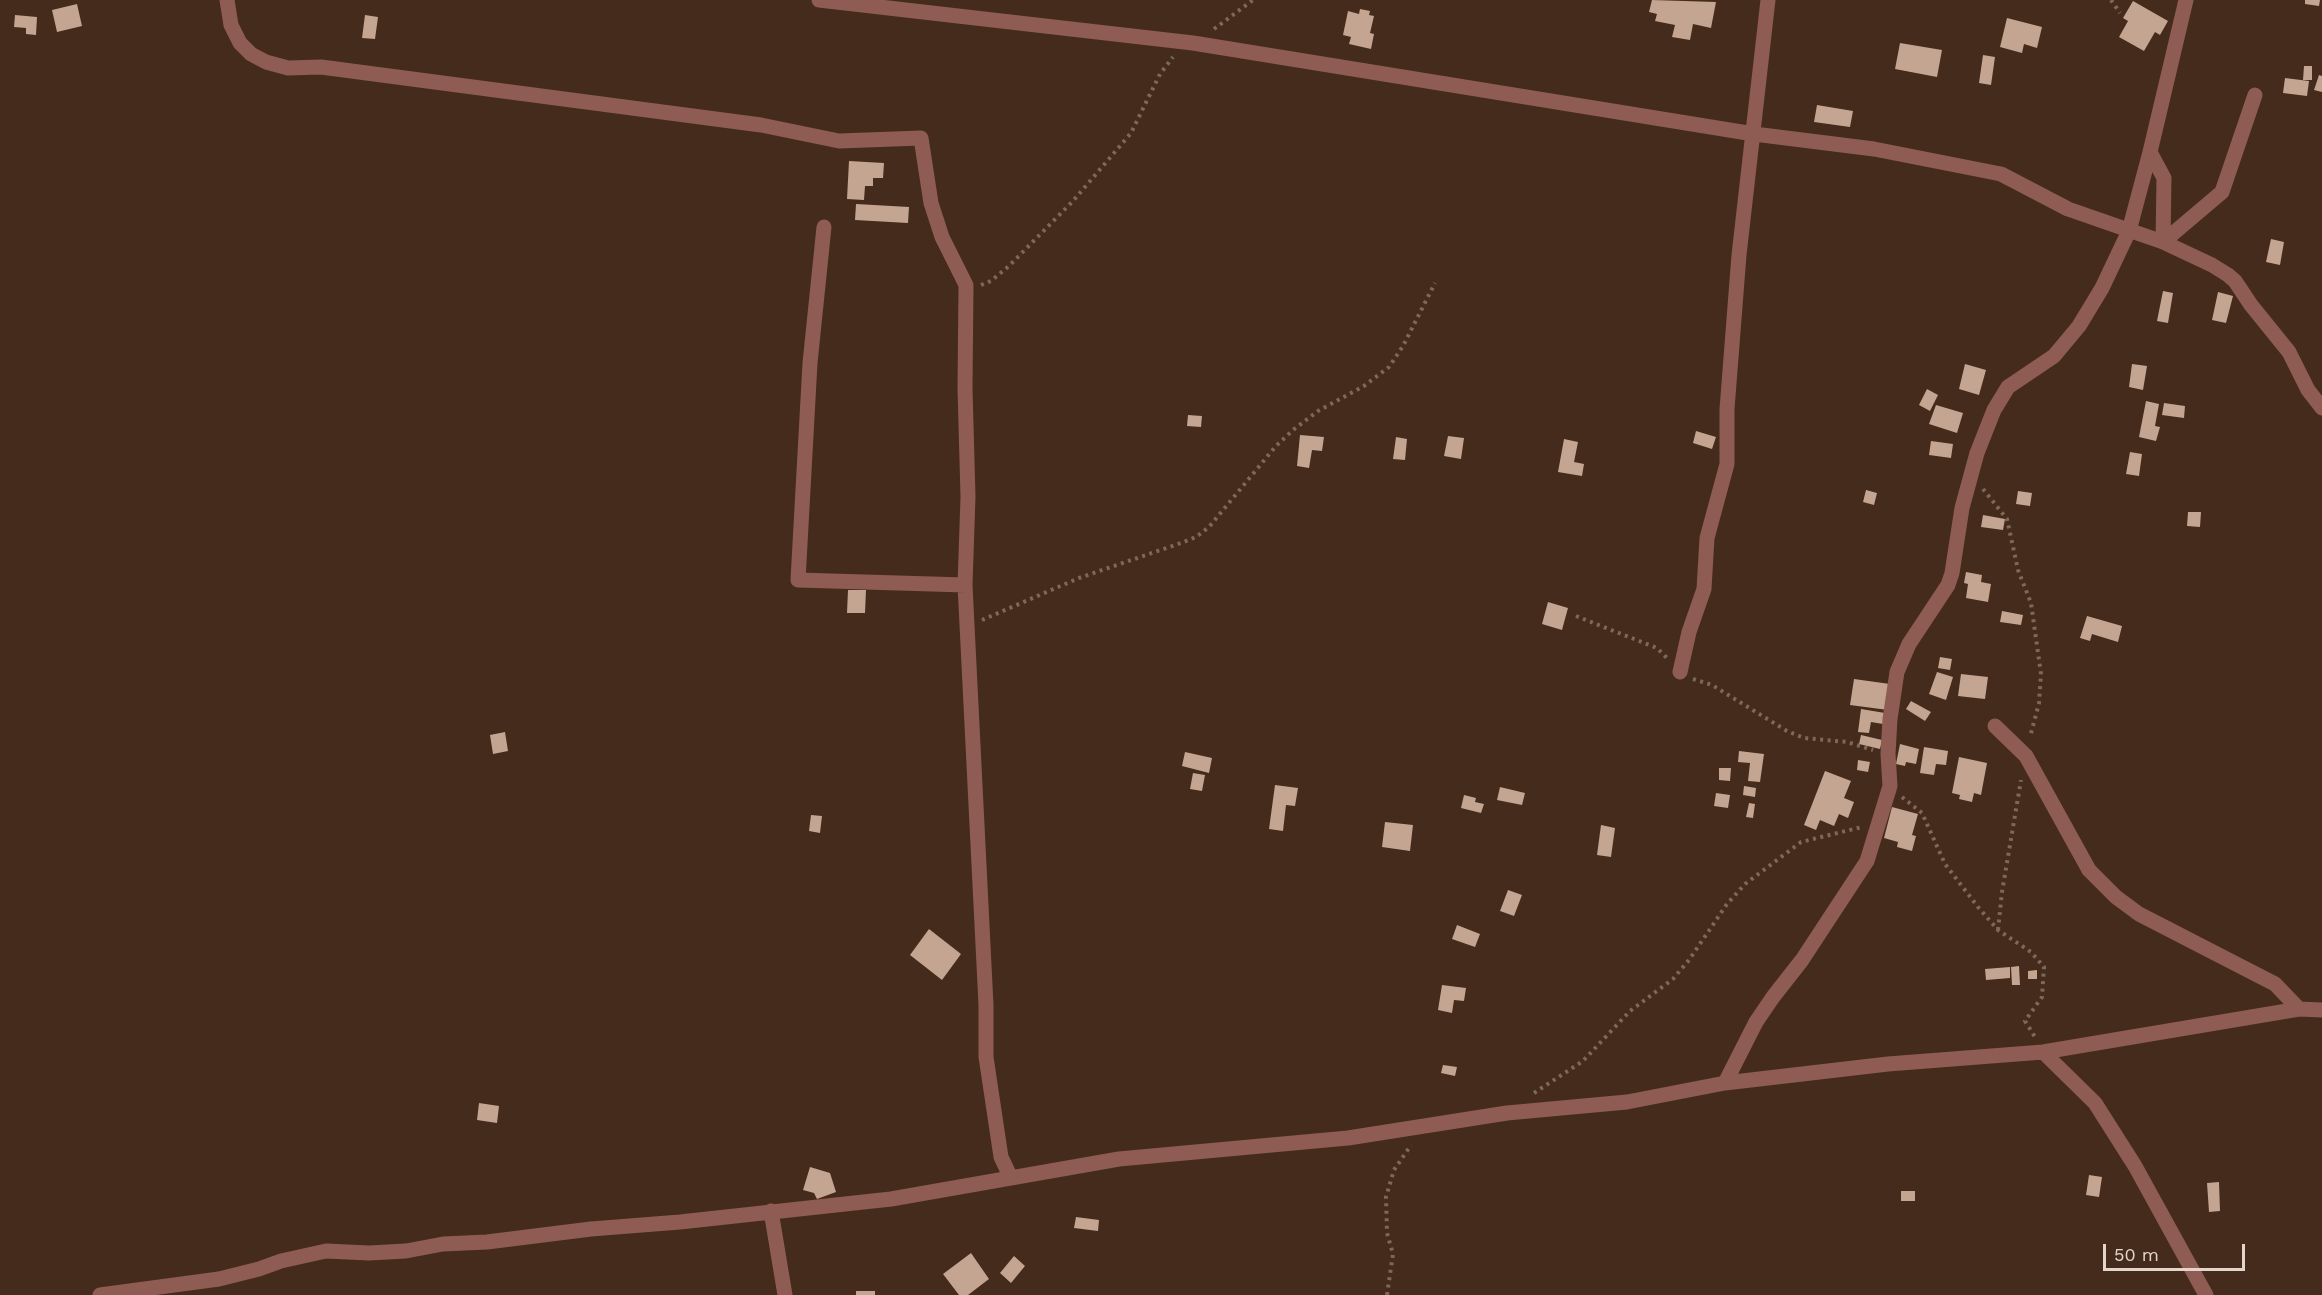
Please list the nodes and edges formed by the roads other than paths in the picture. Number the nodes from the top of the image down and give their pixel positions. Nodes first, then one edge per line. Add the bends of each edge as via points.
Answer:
1 (227, 0) edge
2 (819, 0) edge
3 (1768, 0) edge
4 (2186, 0) edge
5 (2255, 95) dead end
6 (1754, 134) junction
7 (2150, 152) junction
8 (824, 227) dead end
9 (2129, 231) junction
10 (2163, 242) junction
11 (2322, 408) edge
12 (965, 585) junction
13 (1680, 672) road end
14 (1995, 726) dead end
15 (2299, 1009) junction
16 (2322, 1010) edge
17 (2043, 1052) junction
18 (1725, 1083) junction
19 (1011, 1178) junction
20 (771, 1211) junction
21 (100, 1295) edge
22 (785, 1295) edge
23 (2206, 1295) edge

1 - 12 street via 231,25 240,43 266,62 288,68 321,67 737,122 838,141 921,138 936,220 966,285
2 - 6 street via 1193,43
3 - 6 street
4 - 7 street
5 - 10 street via 2222,192
6 - 9 street via 1874,149 2001,174 2068,209
6 - 13 street via 1739,255 1727,464 1707,538 1704,589
7 - 9 street
7 - 10 street via 2164,178
8 - 12 street via 810,363 798,580
9 - 10 street
9 - 18 street via 2079,326 2054,356 2008,387 1994,410 1962,508 1948,585 1909,644 1897,672 1890,719 1890,786 1867,861 1762,1014
10 - 11 street via 2212,265 2235,281 2289,352
12 - 19 street via 987,1005 986,1057 1001,1157
14 - 15 street via 2026,756 2089,870 2116,897 2139,914 2275,984
15 - 16 street
15 - 17 street
17 - 18 street via 1888,1064
17 - 23 street via 2095,1103 2135,1166
18 - 19 street via 1627,1102 1507,1113 1348,1138 1119,1159
19 - 20 street via 891,1199
20 - 21 street via 406,1251 326,1251 219,1279
20 - 22 street

